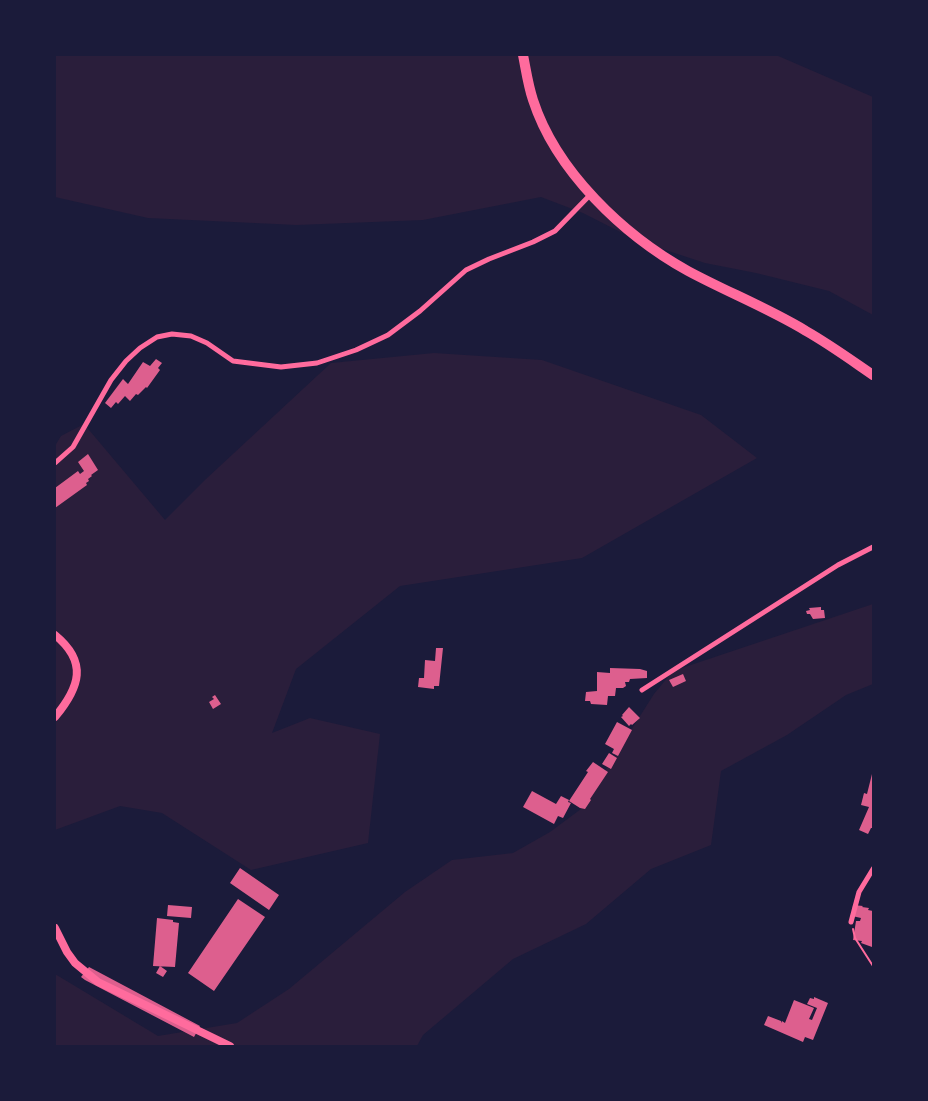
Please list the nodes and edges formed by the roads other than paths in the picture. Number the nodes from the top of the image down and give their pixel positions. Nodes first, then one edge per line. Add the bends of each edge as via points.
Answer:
1 (523, 55) edge
2 (591, 194) junction
3 (873, 375) edge
4 (55, 463) edge
5 (873, 547) edge
6 (55, 635) edge
7 (642, 690) dead end
8 (55, 717) edge
9 (873, 869) edge
10 (851, 922) road end
11 (55, 928) edge
12 (230, 1046) edge

1 - 2 highway via 533,100 545,128 564,162
2 - 3 highway via 634,234 686,270 806,330
2 - 4 street via 555,231 466,270 420,311 388,334 356,350 317,363 281,367 233,361 191,336 172,334 157,337 126,361 111,380 73,447
5 - 7 street via 838,565
6 - 8 street via 74,655 77,668 72,692
9 - 10 street via 859,892
11 - 12 street via 75,963 98,982

